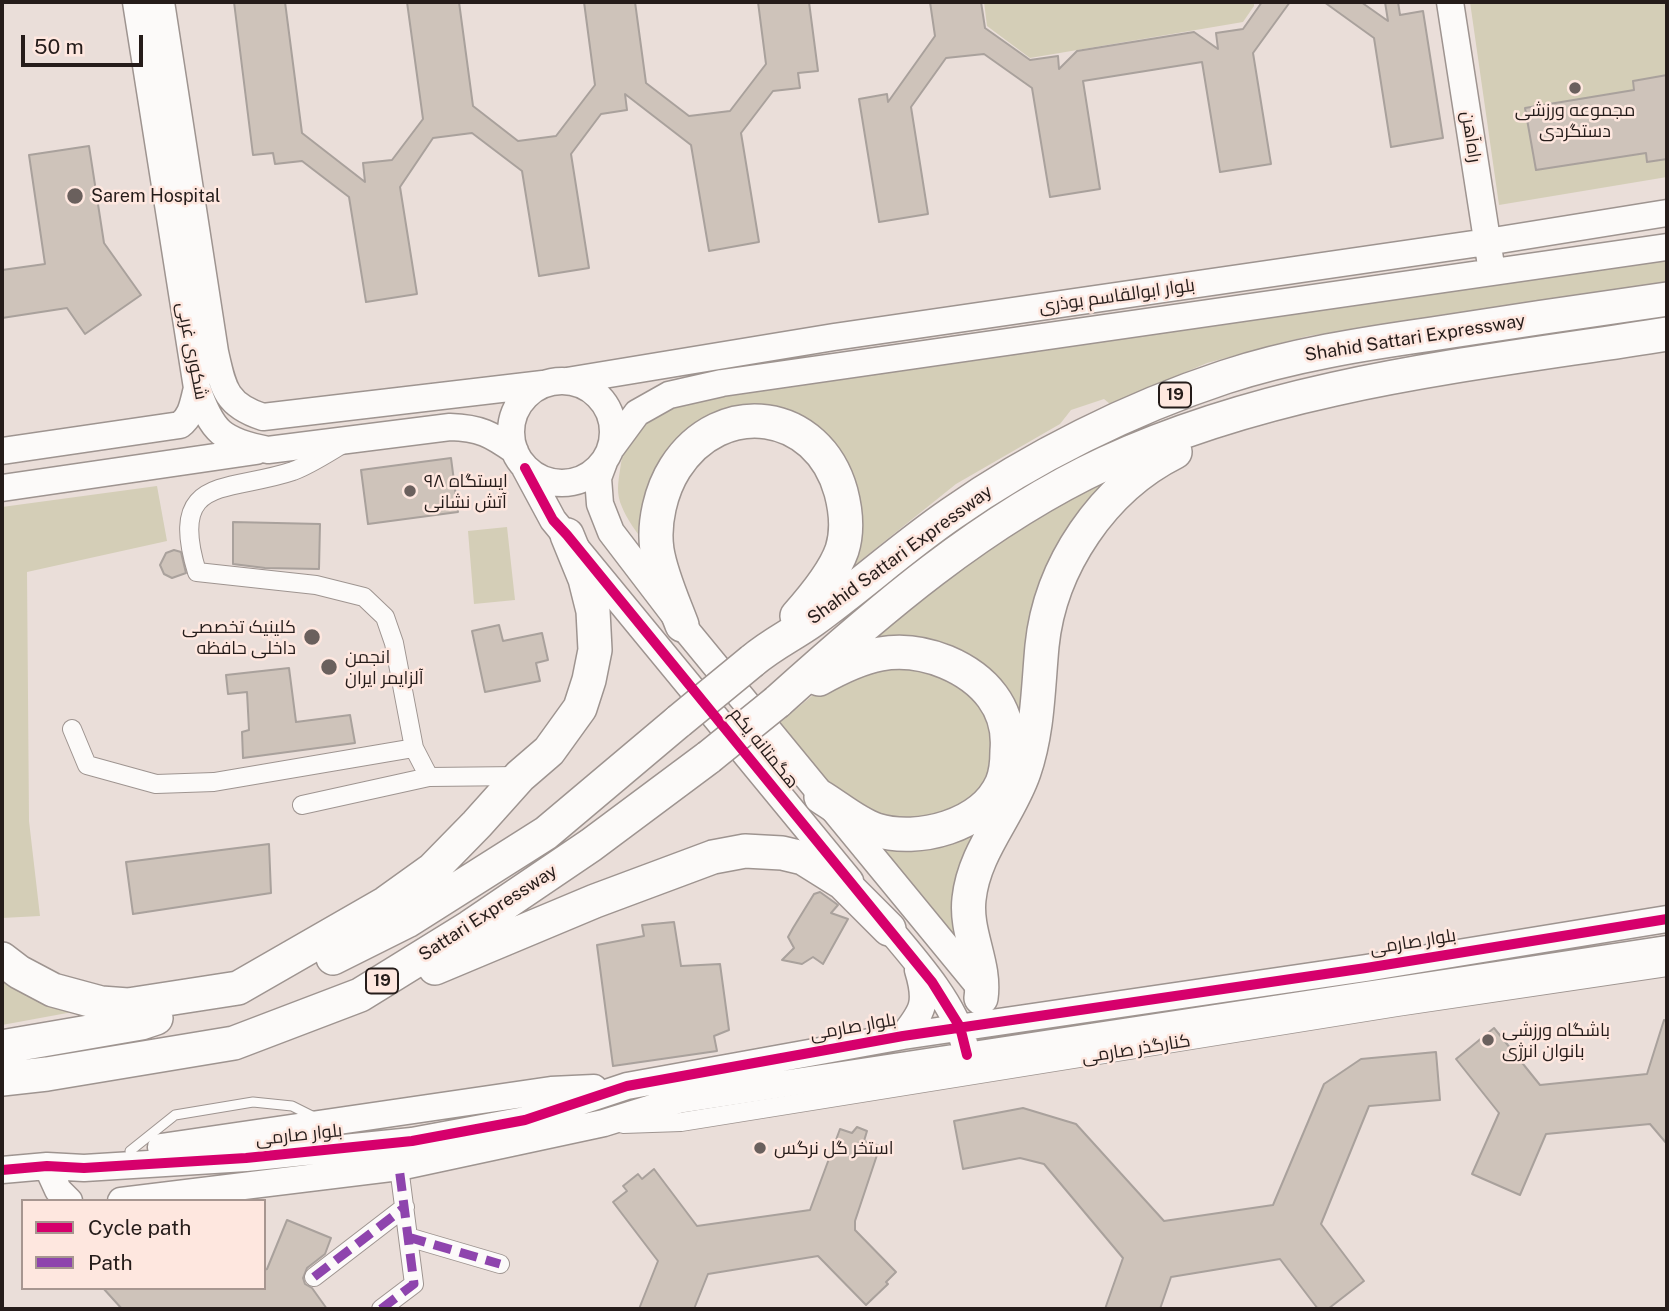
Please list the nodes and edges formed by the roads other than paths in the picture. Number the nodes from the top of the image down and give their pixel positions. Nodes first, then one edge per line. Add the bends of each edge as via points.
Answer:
1 (136, 2) edge
2 (162, 2) edge
3 (1450, 2) edge
4 (1667, 213) edge
5 (1487, 242) junction
6 (1667, 247) edge
7 (1492, 271) junction
8 (1667, 299) edge
9 (1667, 334) edge
10 (817, 340) junction
11 (820, 369) junction
12 (555, 382) junction
13 (197, 388) junction
14 (1321, 392) junction
15 (350, 441) junction
16 (268, 450) junction
17 (2, 451) edge
18 (608, 455) junction
19 (520, 459) junction
20 (2, 488) edge
21 (567, 535) junction
22 (682, 625) junction
23 (763, 652) junction
24 (777, 702) junction
25 (679, 721) joint
26 (72, 729) dead end
27 (414, 748) junction
28 (709, 757) joint
29 (520, 776) junction
30 (429, 777) junction
31 (821, 797) junction
32 (302, 805) dead end
33 (1667, 919) edge
34 (889, 929) junction
35 (1667, 948) edge
36 (2, 959) edge
37 (1417, 959) junction
38 (915, 962) junction
39 (1667, 967) edge
40 (1384, 984) junction
41 (1420, 985) junction
42 (238, 988) junction
43 (360, 995) junction
44 (985, 1008) junction
45 (960, 1027) junction
46 (903, 1036) junction
47 (234, 1043) junction
48 (2, 1046) edge
49 (997, 1050) junction
50 (967, 1055) junction
51 (2, 1079) edge
52 (627, 1086) junction
53 (2, 1102) edge
54 (604, 1123) junction
55 (47, 1166) junction
56 (399, 1167) junction
57 (85, 1168) junction
58 (2, 1170) edge
59 (67, 1199) edge
60 (137, 1199) edge
61 (405, 1207) junction
62 (408, 1237) junction
63 (500, 1264) dead end
64 (314, 1277) dead end
65 (381, 1309) edge

1 - 13 street, شکوری غربی
2 - 12 street, شکوری غربی via 215,352 232,401 263,417
3 - 5 street, راه‌آهن
4 - 5 street, بلوار ابوالقاسم بوذری
5 - 7 street, راه‌آهن
5 - 10 street, بلوار ابوالقاسم بوذری
6 - 7 street, بلوار ابوالقاسم بوذری
7 - 11 street, بلوار ابوالقاسم بوذری
8 - 23 highway, Shahid Sattari Expressway / 19 via 1346,347 1225,377 1165,399 1013,474
9 - 14 highway, Shahid Sattari Expressway / 19
10 - 11 street
10 - 12 street, بلوار ابوالقاسم بوذری
11 - 18 street, بلوار ابوالقاسم بوذری via 669,396 637,413
12 - 18 street via 589,387 605,403 613,424
12 - 19 street via 526,395 515,412 511,431
13 - 16 street, شکوری غربی via 205,413 218,432 240,445
13 - 17 street via 192,410 180,425
14 - 24 highway, Shahid Sattari Expressway / 19 via 1250,409 1170,436 1104,464 1017,513 982,534 857,630
14 - 44 highway via 1150,465 1105,507 1070,554 1048,608 1037,713 1024,771 972,878 970,932 984,979
15 - 16 street, شکوری غربی
15 - 19 street, شکوری غربی via 471,428 489,433
15 - 27 street via 293,470 203,495 188,519 190,549 197,572 316,586 364,597 385,617 394,643
16 - 20 street
18 - 19 street via 591,475 566,483 540,478
18 - 22 street, هگمتانه یکم via 598,478 600,504 611,532
19 - 21 street, هگمتانه یکم via 553,520
21 - 29 highway via 593,611 595,650 580,708 549,751
21 - 34 street, هگمتانه یکم
22 - 23 highway via 657,550 660,502 668,480 683,455 722,426 750,420 775,423 803,434 823,455 838,480 846,513 842,550 829,574
22 - 31 street, هگمتانه یکم
23 - 25 highway, Shahid Sattari Expressway / 19, bridge
24 - 28 highway, Shahid Sattari Expressway / 19, bridge
24 - 31 highway via 854,660 895,651 914,652 955,666 989,691 999,705 1008,742 1002,784 984,805 959,822 919,835 898,834 876,830
25 - 42 highway, Sattari Expressway / 19 via 546,833 407,921 333,958
26 - 27 street via 87,765 156,784 214,782
27 - 30 street
28 - 43 highway, Sattari Expressway / 19 via 591,845
29 - 30 street
29 - 42 highway via 432,870 386,903
30 - 32 street
31 - 44 street, هگمتانه یکم via 976,984
33 - 37 street, بلوار صارمی
34 - 38 street, هگمتانه یکم
34 - 43 highway via 843,883 803,858 745,851 701,861
35 - 41 street, بلوار صارمی
36 - 42 highway via 53,990 102,1003 128,1005
37 - 40 street, بلوار صارمی
37 - 41 street
38 - 45 street, هگمتانه یکم
38 - 46 street via 924,999 920,1015
39 - 40 street, کنارگذر صارمی
40 - 41 street, بلوار صارمی
40 - 44 street, بلوار صارمی via 1029,1016
40 - 49 street, بلوار صارمی
40 - 54 street, کنارگذر صارمی via 911,1085 681,1122
42 - 48 highway, Sattari Expressway / 19 via 141,1023
43 - 47 highway, Sattari Expressway / 19
44 - 45 street, بلوار صارمی
44 - 49 street, هگمتانه یکم
45 - 46 street, بلوار صارمی
45 - 50 street, هگمتانه یکم
46 - 52 street, بلوار صارمی
47 - 51 highway, Sattari Expressway / 19
47 - 53 highway via 184,1063
49 - 50 street, بلوار صارمی
50 - 54 street, بلوار صارمی via 678,1100
52 - 57 street via 551,1090 130,1152
52 - 57 street, بلوار صارمی via 525,1120 412,1141
54 - 56 street, بلوار صارمی
55 - 57 street, بلوار صارمی
55 - 58 street, بلوار صارمی
55 - 59 street
56 - 60 street, بلوار صارمی
56 - 61 street
61 - 62 street
61 - 64 street
62 - 63 street
62 - 65 street via 414,1283

